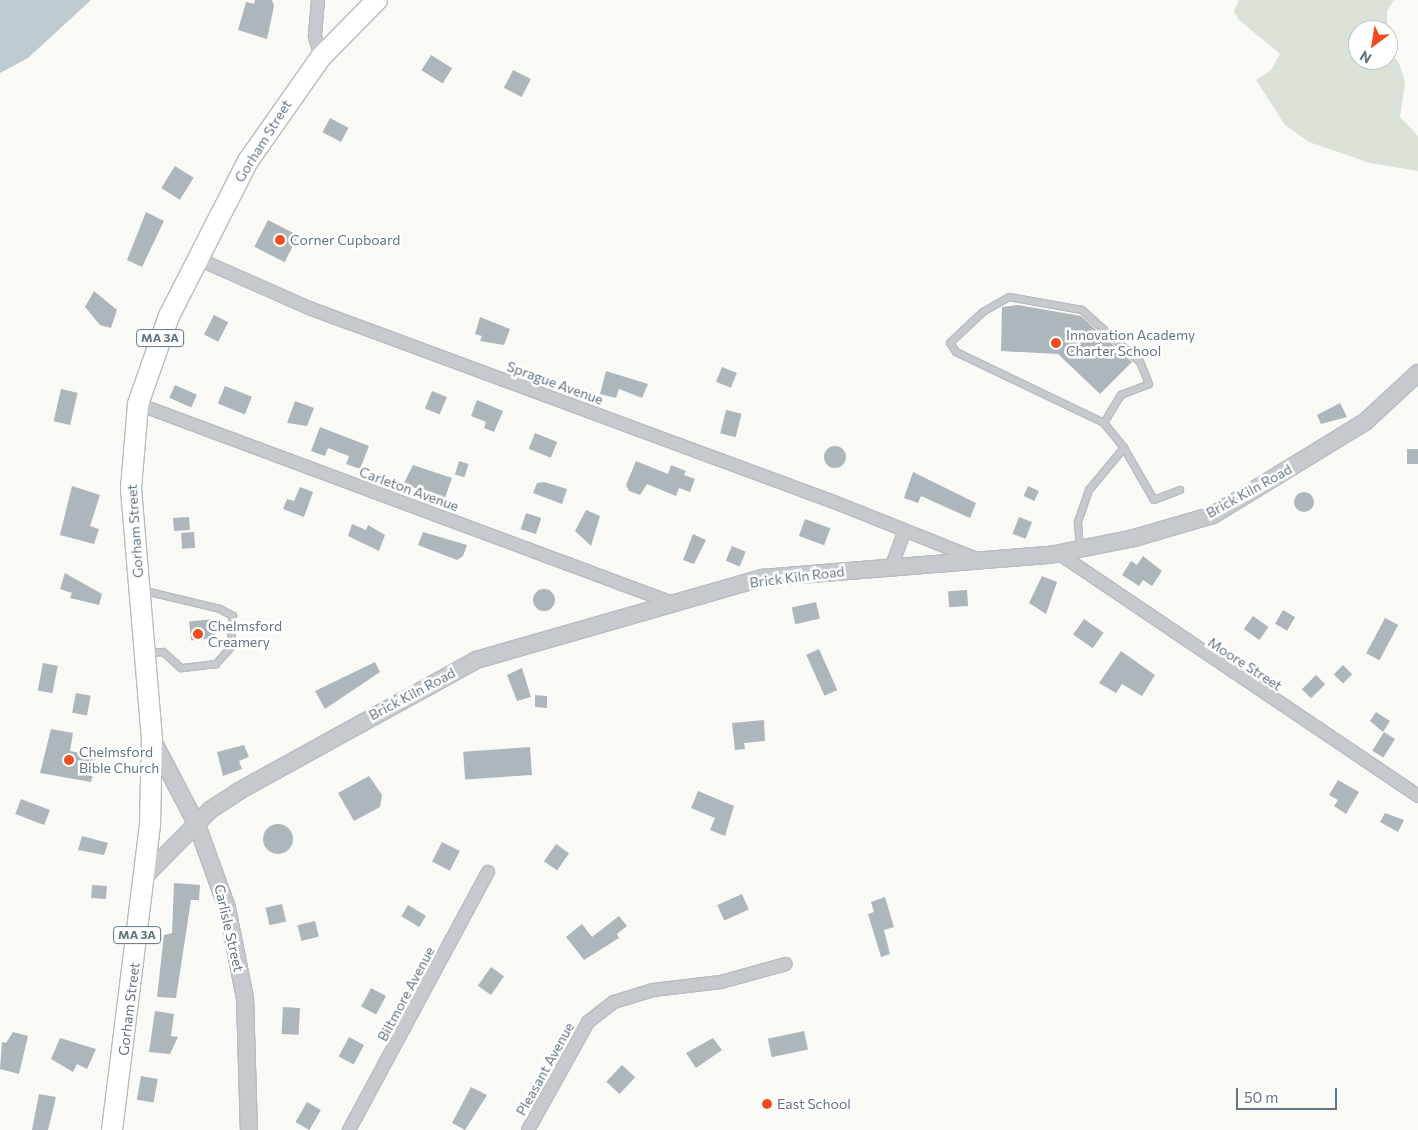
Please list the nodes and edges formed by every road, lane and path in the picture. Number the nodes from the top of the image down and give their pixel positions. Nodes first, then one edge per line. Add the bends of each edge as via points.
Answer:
1 (318, 0) edge
2 (377, 0) edge
3 (321, 57) junction
4 (198, 259) junction
5 (1418, 373) edge
6 (138, 404) junction
7 (1104, 423) junction
8 (1124, 448) junction
9 (1180, 490) dead end
10 (905, 530) junction
11 (1080, 549) junction
12 (1058, 553) junction
13 (981, 561) junction
14 (891, 568) junction
15 (138, 590) junction
16 (670, 602) junction
17 (144, 653) junction
18 (152, 739) junction
19 (1418, 796) edge
20 (197, 825) junction
21 (488, 872) dead end
22 (144, 877) junction
23 (786, 964) dead end
24 (112, 1130) edge
25 (249, 1130) edge
26 (349, 1130) edge
27 (528, 1130) edge

1 - 3 street via 315,37
2 - 3 main road, Gorham Street / MA 3A
3 - 4 main road, Gorham Street / MA 3A via 248,161
4 - 6 main road, Gorham Street / MA 3A via 169,316
4 - 10 street, Sprague Avenue via 309,308
5 - 11 street, Brick Kiln Road via 1364,422 1213,515
6 - 15 main road, Gorham Street / MA 3A via 131,488
6 - 16 street, Carleton Avenue
7 - 7 lane via 956,352 950,344 983,312 1009,296 1082,310 1140,362 1149,384 1122,395
7 - 8 lane
8 - 9 lane via 1154,500
8 - 11 lane via 1089,490 1078,522
10 - 13 street, Sprague Avenue
10 - 14 street
11 - 12 street, Brick Kiln Road
12 - 13 street, Brick Kiln Road
12 - 19 street, Moore Street
13 - 14 street, Brick Kiln Road
14 - 16 street, Brick Kiln Road via 762,578
15 - 17 main road, Gorham Street / MA 3A
15 - 17 lane via 186,599 233,616 231,647 216,664 181,668 163,652
16 - 20 street, Brick Kiln Road via 476,660 260,778 210,810
17 - 18 main road, Gorham Street / MA 3A
18 - 20 street, Carlisle Street
18 - 22 main road, Gorham Street / MA 3A via 150,824
20 - 22 street, Brick Kiln Road
20 - 25 street, Carlisle Street via 227,908 245,998
21 - 26 street, Biltmore Avenue
22 - 24 main road, Gorham Street / MA 3A
23 - 27 street, Pleasant Avenue via 721,982 653,990 614,1002 588,1022

